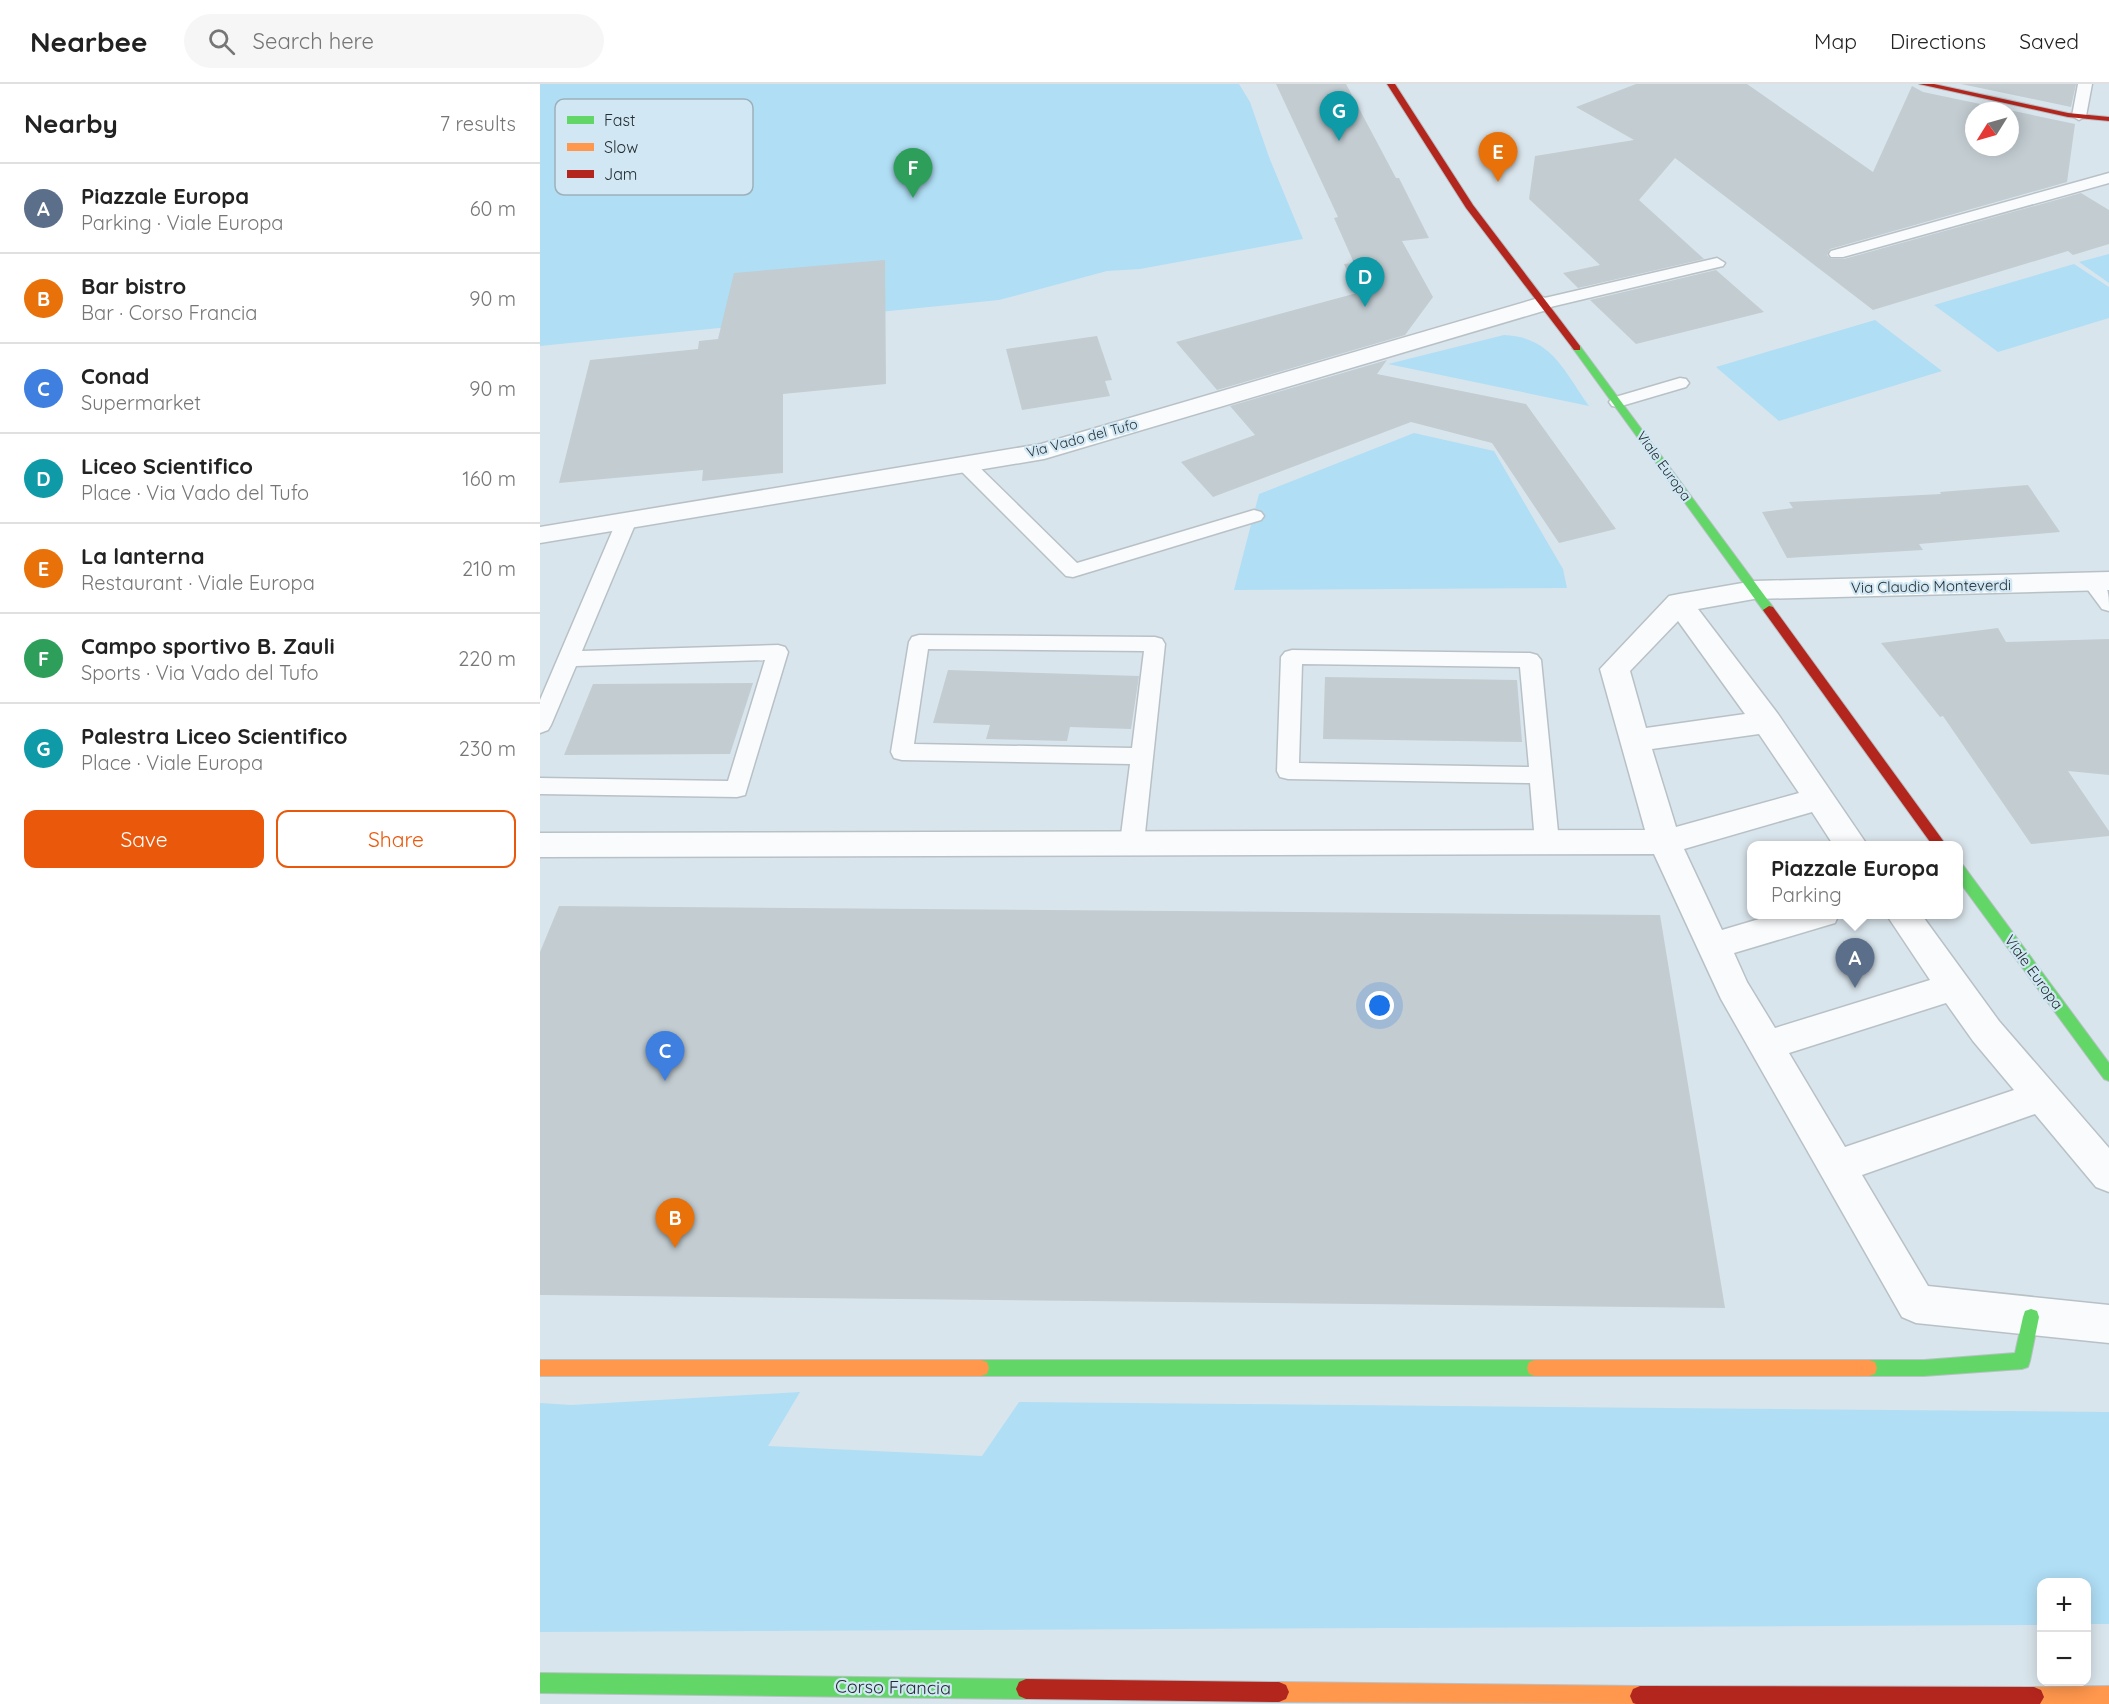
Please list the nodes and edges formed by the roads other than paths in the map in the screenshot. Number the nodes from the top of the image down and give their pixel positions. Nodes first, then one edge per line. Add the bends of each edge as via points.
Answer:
1 (1391, 84) edge
2 (1923, 84) edge
3 (2085, 84) edge
4 (1943, 86) edge
5 (2079, 116) junction
6 (2109, 119) edge
7 (2109, 178) edge
8 (1837, 254) dead end
9 (1717, 263) dead end
10 (1542, 304) junction
11 (1680, 383) dead end
12 (1618, 402) junction
13 (965, 464) junction
14 (1254, 516) dead end
15 (627, 520) junction
16 (540, 535) edge
17 (2101, 581) edge
18 (1754, 590) junction
19 (1679, 603) junction
20 (2109, 604) edge
21 (568, 659) junction
22 (1767, 722) junction
23 (540, 725) edge
24 (1634, 741) junction
25 (1142, 756) junction
26 (1541, 775) junction
27 (540, 786) edge
28 (1819, 799) junction
29 (1848, 841) edge
30 (1937, 841) edge
31 (1547, 842) junction
32 (1665, 842) junction
33 (1132, 843) junction
34 (540, 845) edge
35 (1963, 874) edge
36 (1809, 919) edge
37 (1905, 919) edge
38 (1713, 946) junction
39 (1954, 986) junction
40 (1766, 1046) junction
41 (2109, 1075) edge
42 (2042, 1096) junction
43 (1837, 1167) junction
44 (2109, 1175) edge
45 (2031, 1317) junction
46 (2109, 1324) edge
47 (540, 1368) edge
48 (540, 1683) edge
49 (825, 1695) edge
50 (2109, 1696) edge
51 (1405, 1699) edge
52 (1828, 1701) edge

1 - 10 street, Viale Europa via 1469,206
2 - 4 street
3 - 5 lane
4 - 5 street
5 - 6 street
7 - 8 lane
9 - 10 lane
10 - 12 street, Viale Europa
10 - 13 street, Via Vado del Tufo via 1044,451
11 - 12 lane
12 - 18 street, Viale Europa
13 - 14 lane via 1072,571
13 - 15 street, Via Vado del Tufo
15 - 16 street, Via Vado del Tufo
15 - 21 lane
17 - 18 street, Via Claudio Monteverdi
17 - 20 lane
18 - 19 street, Via Claudio Monteverdi
18 - 30 street, Viale Europa
19 - 22 street
19 - 24 street via 1615,669
21 - 23 lane
21 - 27 lane via 778,652 737,789
22 - 24 street
22 - 28 street
24 - 32 street
25 - 25 lane via 1155,644 919,642 902,752
25 - 33 lane
26 - 26 lane via 1530,660 1292,657 1288,771
26 - 31 lane
28 - 29 street
28 - 32 street
31 - 32 street
31 - 33 street
32 - 38 street
33 - 34 street
35 - 41 street, Viale Europa
36 - 38 street
37 - 39 street
38 - 40 street
39 - 40 street
39 - 42 street via 1986,1031
40 - 43 street
42 - 43 street
42 - 44 street
43 - 45 street via 1916,1304
45 - 46 street
45 - 47 street via 2022,1362 1924,1368
48 - 49 street, Corso Francia
49 - 51 street, Corso Francia
50 - 52 street, Corso Francia
51 - 52 street, Corso Francia

